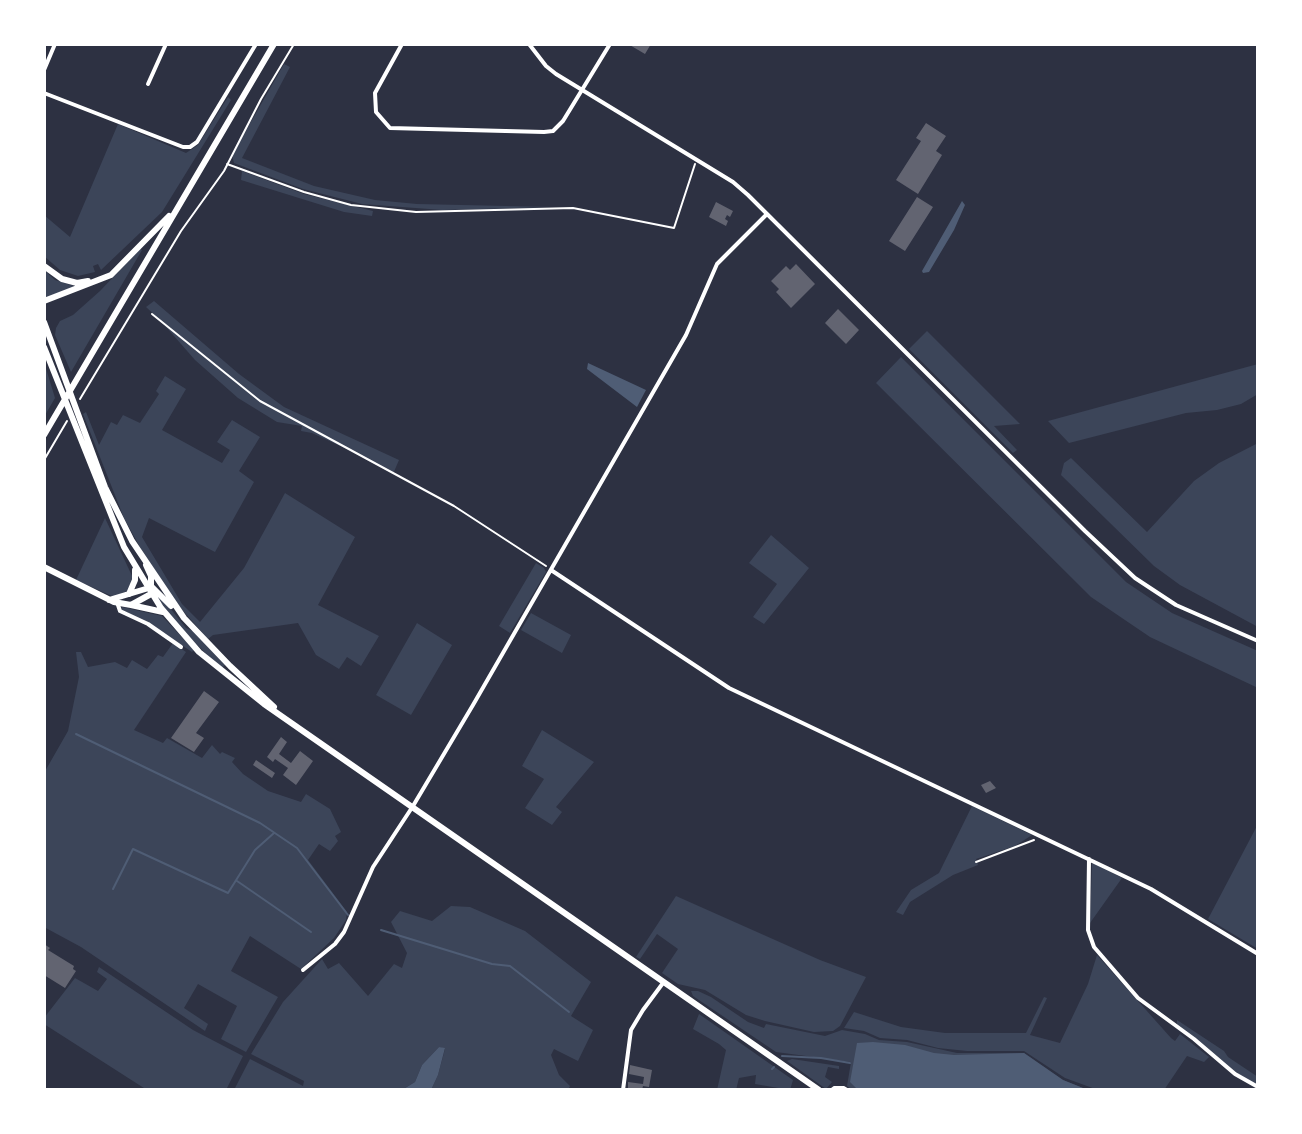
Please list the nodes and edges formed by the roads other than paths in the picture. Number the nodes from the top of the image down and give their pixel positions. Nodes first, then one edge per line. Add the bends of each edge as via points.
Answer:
1 (55, 44) edge
2 (166, 44) edge
3 (256, 44) edge
4 (274, 44) edge
5 (402, 44) edge
6 (529, 44) edge
7 (610, 44) edge
8 (44, 70) edge
9 (148, 84) dead end
10 (582, 90) junction
11 (44, 93) edge
12 (177, 208) junction
13 (767, 214) junction
14 (44, 266) edge
15 (111, 275) junction
16 (44, 301) edge
17 (44, 322) edge
18 (44, 346) edge
19 (59, 373) junction
20 (78, 426) junction
21 (44, 435) edge
22 (132, 541) junction
23 (135, 566) junction
24 (44, 567) edge
25 (551, 570) junction
26 (150, 590) junction
27 (129, 594) junction
28 (114, 601) junction
29 (131, 605) junction
30 (164, 612) junction
31 (184, 618) junction
32 (1258, 641) edge
33 (181, 647) dead end
34 (279, 712) junction
35 (413, 806) junction
36 (1089, 859) junction
37 (1258, 954) edge
38 (303, 970) dead end
39 (664, 982) junction
40 (1258, 1087) edge
41 (623, 1090) edge
42 (819, 1090) edge

1 - 8 street
2 - 9 street
3 - 11 street via 190,147
4 - 12 main road
5 - 10 street via 374,104 379,118 396,130 548,132 563,121
6 - 10 street via 546,66
7 - 10 street
10 - 13 street via 733,182
12 - 15 main road
12 - 21 main road
13 - 25 street via 717,264 686,335
13 - 32 street via 1119,564 1176,605
14 - 15 main road via 77,283
15 - 16 main road
17 - 19 main road
18 - 19 main road
19 - 20 main road
20 - 22 main road
20 - 23 main road
22 - 26 main road via 148,569
22 - 31 main road
23 - 26 main road
23 - 27 main road
24 - 28 main road
25 - 35 street
25 - 36 street via 729,688
26 - 27 main road
26 - 29 main road
26 - 30 main road
26 - 31 main road
27 - 28 main road
28 - 29 main road
28 - 33 street via 120,611
29 - 30 main road
30 - 34 main road via 221,672
31 - 34 main road
34 - 35 main road
35 - 38 street via 367,877 344,932
35 - 39 main road
36 - 37 street via 1162,895
36 - 40 street via 1088,930 1094,947 1138,998
39 - 41 street via 631,1030
39 - 42 main road

